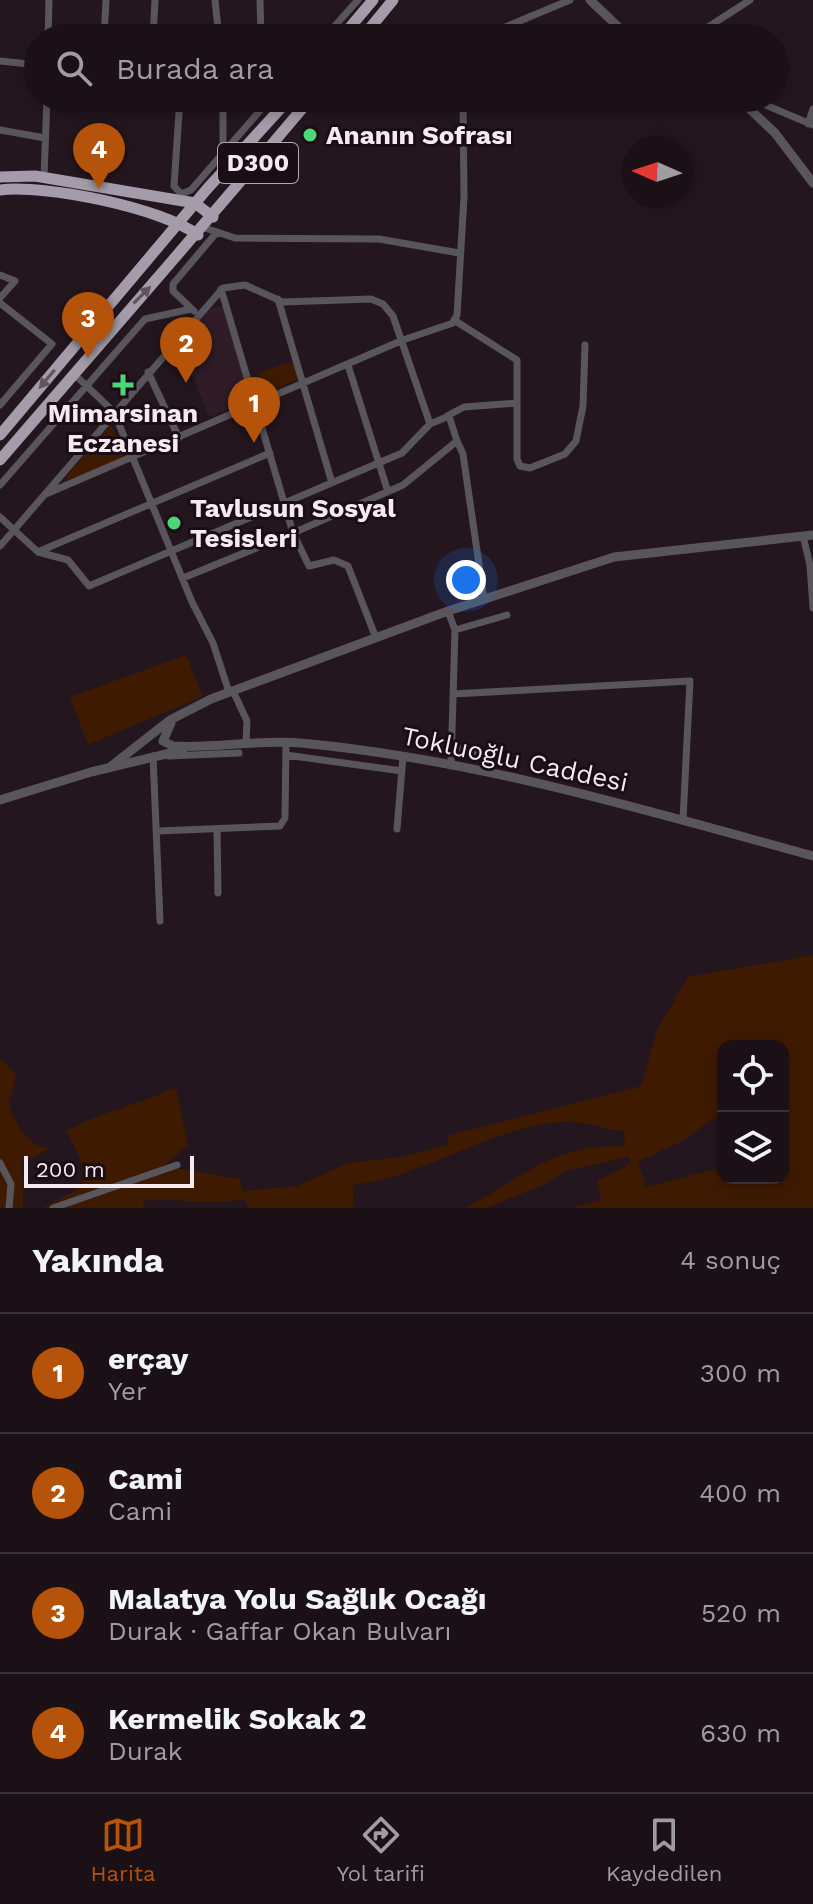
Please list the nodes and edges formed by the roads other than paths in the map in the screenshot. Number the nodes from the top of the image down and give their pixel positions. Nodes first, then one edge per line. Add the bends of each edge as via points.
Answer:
1 (49, 0) edge
2 (106, 0) edge
3 (155, 0) edge
4 (215, 0) edge
5 (260, 0) edge
6 (358, 0) edge
7 (393, 0) edge
8 (570, 0) edge
9 (590, 0) edge
10 (750, 0) edge
11 (371, 1) edge
12 (48, 24) edge
13 (105, 24) edge
14 (154, 24) edge
15 (218, 24) edge
16 (261, 24) edge
17 (337, 24) edge
18 (352, 24) edge
19 (373, 24) edge
20 (513, 24) edge
21 (615, 24) edge
22 (713, 24) edge
23 (0, 61) edge
24 (24, 64) edge
25 (813, 109) edge
26 (46, 112) edge
27 (179, 112) edge
28 (223, 112) edge
29 (259, 112) edge
30 (277, 112) edge
31 (299, 112) edge
32 (463, 112) edge
33 (753, 112) edge
34 (782, 112) edge
35 (811, 124) edge
36 (0, 130) edge
37 (45, 138) junction
38 (223, 153) junction
39 (0, 177) edge
40 (44, 177) junction
41 (813, 183) edge
42 (0, 190) edge
43 (195, 203) junction
44 (213, 217) junction
45 (180, 222) junction
46 (207, 232) junction
47 (459, 253) junction
48 (0, 275) edge
49 (221, 289) junction
50 (278, 299) junction
51 (0, 300) edge
52 (191, 309) junction
53 (199, 315) junction
54 (454, 320) junction
55 (403, 340) junction
56 (585, 345) dead end
57 (348, 365) junction
58 (148, 372) junction
59 (74, 374) junction
60 (85, 385) junction
61 (303, 385) junction
62 (517, 403) junction
63 (0, 405) edge
64 (256, 405) junction
65 (114, 412) junction
66 (447, 416) junction
67 (430, 424) junction
68 (0, 435) edge
69 (179, 438) junction
70 (457, 441) junction
71 (270, 453) junction
72 (133, 457) junction
73 (0, 460) edge
74 (379, 463) junction
75 (332, 483) junction
76 (0, 485) edge
77 (388, 492) junction
78 (44, 495) junction
79 (152, 504) junction
80 (285, 504) junction
81 (0, 517) edge
82 (14, 530) junction
83 (293, 533) junction
84 (808, 536) edge
85 (0, 546) edge
86 (38, 552) junction
87 (172, 552) junction
88 (183, 578) junction
89 (484, 599) junction
90 (813, 608) edge
91 (448, 611) junction
92 (507, 615) dead end
93 (455, 630) junction
94 (376, 638) junction
95 (231, 692) junction
96 (453, 694) junction
97 (178, 717) junction
98 (149, 738) junction
99 (163, 741) junction
100 (246, 741) junction
101 (286, 742) junction
102 (202, 745) junction
103 (452, 748) junction
104 (239, 753) dead end
105 (157, 755) junction
106 (286, 755) junction
107 (496, 755) dead end
108 (403, 756) junction
109 (451, 766) junction
110 (110, 767) junction
111 (402, 771) junction
112 (0, 800) edge
113 (683, 820) junction
114 (217, 829) junction
115 (397, 829) dead end
116 (158, 831) junction
117 (813, 856) edge
118 (218, 893) dead end
119 (160, 921) dead end
120 (0, 1163) edge
121 (177, 1165) dead end
122 (9, 1208) edge
123 (53, 1208) edge

1 - 12 street
2 - 13 street
3 - 14 street
4 - 15 street
5 - 16 street
6 - 17 street
7 - 19 highway
8 - 20 street
9 - 21 street
10 - 22 street
11 - 18 highway
23 - 24 street
25 - 35 street
26 - 37 street
27 - 38 street via 175,190 191,190
28 - 38 street
29 - 38 street
30 - 43 highway, D300
31 - 44 highway, D300
32 - 47 street
33 - 41 street
34 - 35 street
36 - 37 street
37 - 40 street
39 - 40 highway
40 - 43 highway
42 - 45 highway via 35,188
43 - 44 highway
43 - 45 highway, D300
44 - 46 highway, D300
45 - 46 highway
45 -> 68 highway, D300
46 - 47 street via 235,238 379,239
46 - 52 street via 173,284 173,291
59 -> 46 highway, D300
47 - 54 street
48 - 51 street via 15,281
49 - 50 street via 241,284
49 - 53 street
49 - 64 street
50 - 55 street via 376,300 391,312
50 - 61 street
51 - 63 street via 52,344
52 - 53 street
52 - 60 street via 145,319
53 - 58 street
54 - 55 street
54 - 62 street via 517,360
55 - 57 street
55 - 67 street
56 - 62 street via 581,419 568,451 530,468 520,466
57 - 61 street
57 - 74 street
58 - 65 street
58 - 69 street
59 - 60 street
59 - 73 highway, D300
60 - 65 street
60 - 76 street
61 - 64 street
61 - 75 street
62 - 66 street via 464,407
64 - 69 street
64 - 71 street
65 - 72 street
65 - 78 street
66 - 67 street
66 - 70 street
67 - 74 street via 402,453
69 - 72 street
70 - 77 street via 418,476
70 - 89 street
71 - 79 street
71 - 80 street
72 - 78 street
72 - 79 street
74 - 75 street
74 - 77 street
75 - 80 street
77 - 83 street
78 - 82 street
79 - 86 street
79 - 87 street
80 - 83 street
80 - 87 street
81 - 82 street
82 - 85 street
82 - 86 street
83 - 88 street
83 - 94 street via 309,566 334,560 348,566
84 - 89 street via 614,557
84 - 90 street
86 - 87 street via 68,560 89,586
87 - 88 street
88 - 95 street
89 - 91 street
91 - 93 street
91 - 94 street
92 - 93 street
93 - 96 street
94 - 95 street
95 - 97 street
95 - 100 street via 247,721
96 - 103 street
96 - 113 street via 690,681
97 - 98 street
97 - 99 street via 165,730
98 - 99 street, Tokluoğlu Caddesi
98 - 105 street via 146,749
98 - 110 street
99 - 102 street, Tokluoğlu Caddesi
99 - 105 street
100 - 101 street, Tokluoğlu Caddesi
100 - 102 street, Tokluoğlu Caddesi
101 - 106 street
101 - 108 street, Tokluoğlu Caddesi
102 - 105 street, Tokluoğlu Caddesi
103 - 107 street
103 - 109 street
104 - 105 street
105 - 110 street, Tokluoğlu Caddesi
105 - 116 street
106 - 111 street
106 - 114 street via 282,825
108 - 109 street, Tokluoğlu Caddesi
108 - 111 street
109 - 113 street, Tokluoğlu Caddesi
110 - 112 street, Tokluoğlu Caddesi
111 - 115 street
113 - 117 street, Tokluoğlu Caddesi
114 - 116 street
114 - 118 street
116 - 119 street
120 - 122 street via 11,1184
121 - 123 street

